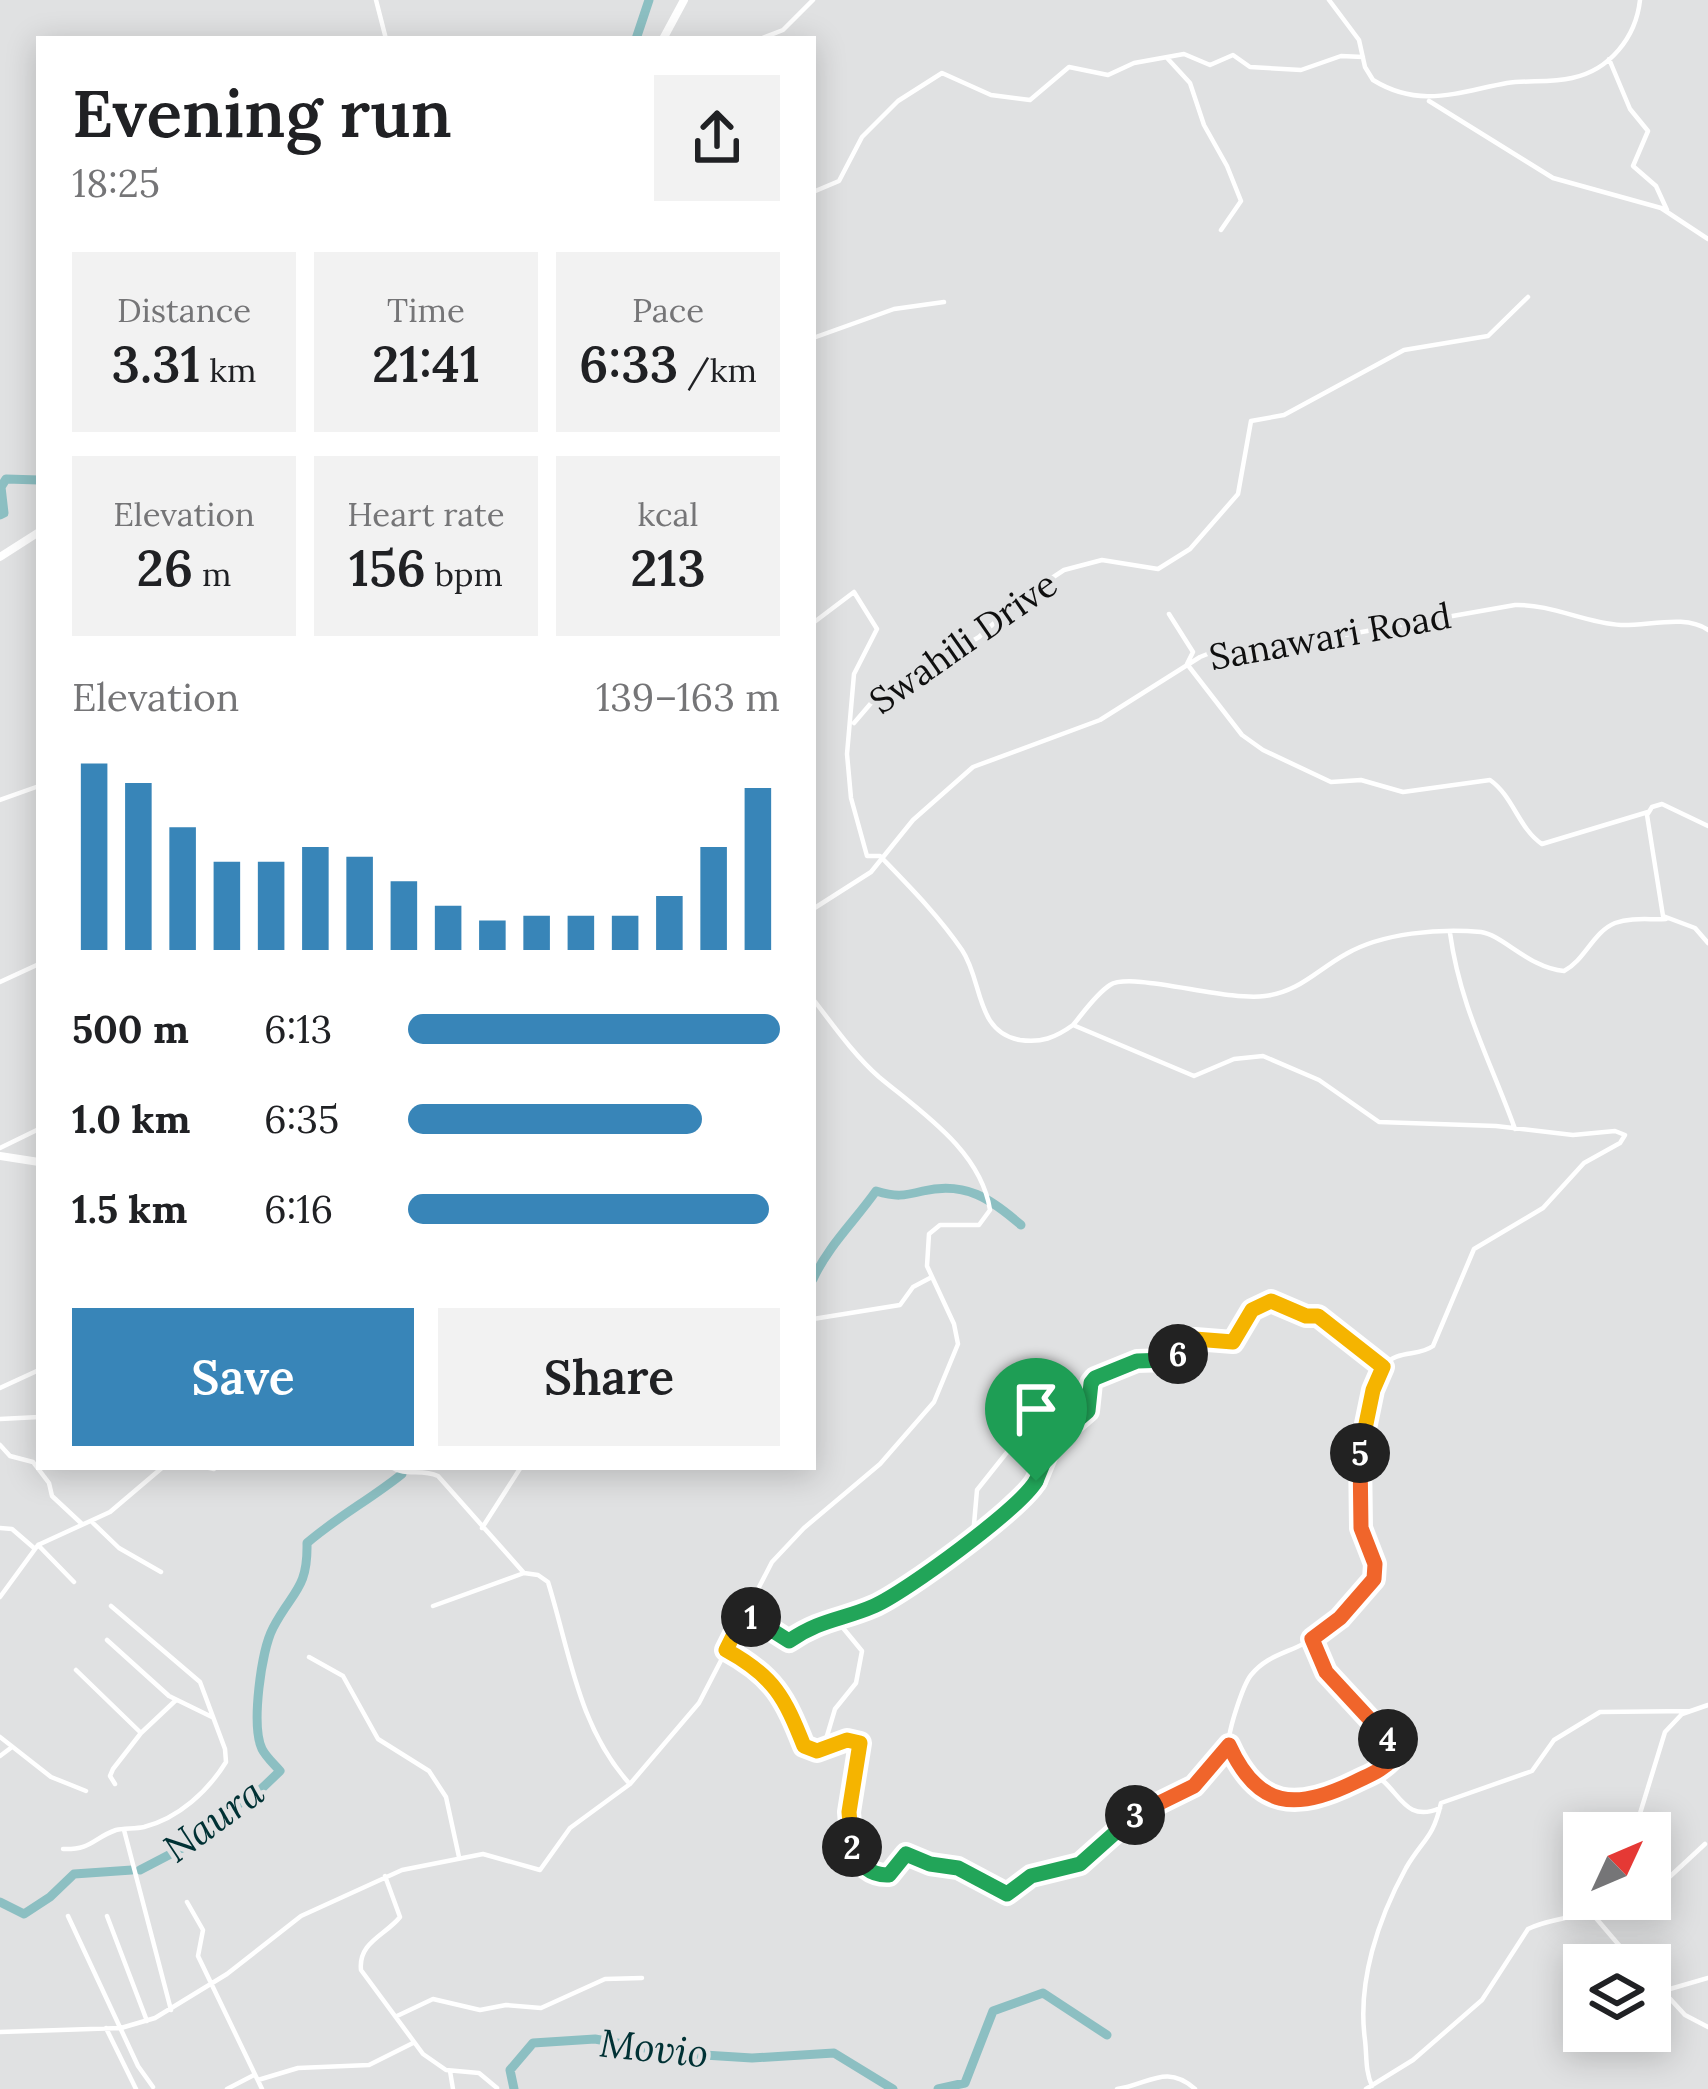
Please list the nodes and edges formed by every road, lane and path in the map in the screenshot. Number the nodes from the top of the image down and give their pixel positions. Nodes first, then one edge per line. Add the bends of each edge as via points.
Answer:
1 (376, 0) edge
2 (684, 0) edge
3 (812, 0) edge
4 (1329, 0) edge
5 (1638, 2) edge
6 (385, 36) edge
7 (666, 36) edge
8 (767, 36) edge
9 (1363, 57) junction
10 (1168, 59) junction
11 (1609, 59) junction
12 (1424, 98) junction
13 (816, 191) edge
14 (1668, 212) junction
15 (1221, 230) dead end
16 (1708, 239) edge
17 (1528, 297) dead end
18 (944, 302) dead end
19 (816, 337) edge
20 (36, 534) edge
21 (0, 557) edge
22 (1169, 614) dead end
23 (816, 621) edge
24 (1708, 630) edge
25 (1187, 664) junction
26 (850, 727) junction
27 (36, 787) edge
28 (0, 800) edge
29 (1648, 812) junction
30 (1708, 826) edge
31 (880, 856) junction
32 (816, 906) edge
33 (1666, 919) junction
34 (1450, 933) junction
35 (1708, 943) edge
36 (36, 965) edge
37 (0, 982) edge
38 (816, 1003) edge
39 (1072, 1025) junction
40 (1515, 1129) junction
41 (36, 1131) edge
42 (0, 1152) edge
43 (36, 1161) edge
44 (930, 1278) junction
45 (816, 1319) edge
46 (1383, 1367) junction
47 (36, 1371) edge
48 (0, 1388) edge
49 (1012, 1400) dead end
50 (36, 1417) edge
51 (0, 1419) edge
52 (0, 1445) edge
53 (36, 1466) edge
54 (39, 1470) edge
55 (160, 1470) edge
56 (396, 1470) edge
57 (519, 1470) edge
58 (92, 1522) junction
59 (84, 1526) junction
60 (0, 1528) edge
61 (482, 1528) junction
62 (973, 1536) junction
63 (36, 1546) junction
64 (160, 1572) dead end
65 (524, 1574) junction
66 (74, 1582) dead end
67 (0, 1598) edge
68 (111, 1606) dead end
69 (434, 1606) dead end
70 (744, 1614) junction
71 (834, 1617) junction
72 (1312, 1639) junction
73 (107, 1640) dead end
74 (726, 1650) junction
75 (309, 1658) dead end
76 (76, 1670) dead end
77 (175, 1701) junction
78 (1708, 1705) edge
79 (1691, 1711) junction
80 (212, 1717) junction
81 (141, 1733) junction
82 (0, 1737) edge
83 (1229, 1745) junction
84 (11, 1747) junction
85 (824, 1747) junction
86 (0, 1756) edge
87 (1376, 1775) junction
88 (115, 1784) dead end
89 (630, 1784) junction
90 (86, 1790) dead end
91 (1440, 1808) junction
92 (1640, 1812) edge
93 (124, 1830) junction
94 (1705, 1844) dead end
95 (63, 1850) dead end
96 (460, 1857) junction
97 (385, 1876) junction
98 (1671, 1876) edge
99 (187, 1902) dead end
100 (68, 1916) dead end
101 (107, 1916) dead end
102 (1566, 1920) edge
103 (1598, 1920) edge
104 (1618, 1944) edge
105 (642, 1978) dead end
106 (1708, 1978) edge
107 (211, 1984) junction
108 (1671, 1989) edge
109 (1671, 2000) edge
110 (171, 2010) junction
111 (396, 2016) junction
112 (147, 2021) junction
113 (1708, 2027) edge
114 (106, 2028) junction
115 (121, 2028) junction
116 (0, 2032) edge
117 (413, 2042) junction
118 (450, 2071) junction
119 (256, 2078) junction
120 (1382, 2085) edge
121 (154, 2087) edge
122 (1369, 2087) edge
123 (497, 2088) edge
124 (136, 2089) edge
125 (227, 2089) edge
126 (262, 2089) edge
127 (453, 2089) edge
128 (1117, 2089) edge
129 (1195, 2089) edge

1 - 6 street
2 - 7 street
3 - 8 street
4 - 9 street
5 - 11 street via 1634,31
9 - 10 street via 1301,70 1250,67 1233,55 1210,65 1187,54
9 - 12 street via 1377,83
10 - 13 street via 1108,75 1066,67 1030,100 938,74 862,137 839,181
10 - 15 street via 1190,83 1240,199
11 - 12 street via 1571,79
11 - 14 street via 1648,131 1634,166 1656,185
12 - 14 street via 1553,178
14 - 16 street
17 - 26 street, Swahili Drive via 1488,336 1404,350 1284,415 1251,421 1238,494 1190,549 1158,569 1102,560 1052,576 980,637 872,702
18 - 19 street via 894,309
20 - 21 street
22 - 25 street via 1192,652
23 - 26 street via 854,592 877,629 854,674
24 - 25 street, Sanawari Road via 1602,623 1515,605 1282,646 1220,649
25 - 29 street via 1242,735 1331,782 1403,792 1490,780 1542,844
25 - 31 street, Sanawari Road via 1100,720 973,767
26 - 31 street via 851,798 867,856
27 - 28 street
29 - 30 street via 1671,806
29 - 33 street
31 - 32 street, Sanawari Road via 871,872
31 - 39 street via 943,922 970,963 993,1026 1026,1041 1054,1038
33 - 34 street via 1612,925 1564,971 1488,933
33 - 35 street via 1695,928
34 - 39 street via 1369,944 1295,989 1260,998 1123,980
34 - 40 street via 1468,1017
36 - 37 street
38 - 44 street via 876,1074 940,1127 985,1190 984,1223 940,1225 929,1234
39 - 40 street via 1194,1076 1234,1059 1271,1057 1379,1122
40 - 46 street via 1625,1135 1583,1163 1543,1208 1474,1249 1433,1346
41 - 42 street
42 - 43 street
44 - 45 street via 901,1305
44 - 70 street via 958,1344 934,1402 880,1464 772,1562
46 - 62 street via 1318,1316 1277,1301 1262,1305 1233,1342 1195,1339 1168,1360 1137,1361 1095,1378 1088,1411 1052,1442 1030,1491
46 - 72 street via 1359,1461 1361,1528 1374,1579
47 - 48 street
49 - 62 street via 1008,1451 977,1490
50 - 51 street
52 - 53 street
54 - 59 street via 52,1496
55 - 58 street
56 - 61 street via 438,1476
57 - 61 street
58 - 59 street
58 - 64 street
59 - 63 street
60 - 63 street
61 - 65 street
62 - 71 street via 885,1600
63 - 66 street
63 - 67 street
65 - 69 street
65 - 89 street via 548,1582 583,1709
68 - 80 street via 194,1675
70 - 71 street via 789,1641
70 - 74 street
71 - 85 street via 862,1651 856,1683 835,1709
72 - 83 street via 1250,1676
72 - 87 street via 1326,1672 1393,1746 1394,1757
73 - 77 street
74 - 85 street via 778,1690 804,1746
74 - 89 street via 699,1703
75 - 96 street via 343,1676 378,1738 429,1771 446,1797
76 - 81 street
77 - 80 street
77 - 81 street
78 - 79 street
79 - 91 street via 1600,1712 1554,1740 1532,1771
79 - 92 street via 1665,1732
80 - 93 street via 225,1749 222,1769 174,1814
81 - 88 street via 113,1769
82 - 84 street
83 - 85 street via 1194,1786 1136,1815 1088,1859 1003,1894 958,1868 906,1854 889,1875 860,1863 849,1828 860,1743
83 - 87 street via 1249,1778 1283,1802
84 - 86 street
84 - 90 street via 51,1777
87 - 91 street via 1406,1808
89 - 96 street via 570,1828 540,1870 492,1854
91 - 122 street via 1374,1945 1361,2017
93 - 95 street
93 - 110 street
94 - 98 street
96 - 97 street
97 - 107 street via 301,1916
97 - 111 street via 400,1917 370,1942 359,1965
99 - 107 street via 201,1924 198,1951
100 - 115 street
101 - 112 street
102 - 120 street via 1524,1932 1482,2000
103 - 104 street
105 - 111 street via 605,1979 541,2008 480,2010 433,2000
106 - 108 street
107 - 110 street
107 - 119 street
109 - 113 street
110 - 112 street
111 - 117 street
112 - 115 street
114 - 115 street
114 - 116 street
114 - 124 street
115 - 121 street
117 - 118 street
117 - 119 street via 363,2066
118 - 123 street via 474,2071
118 - 127 street
119 - 125 street
119 - 126 street
120 - 122 street
128 - 129 street via 1160,2074

